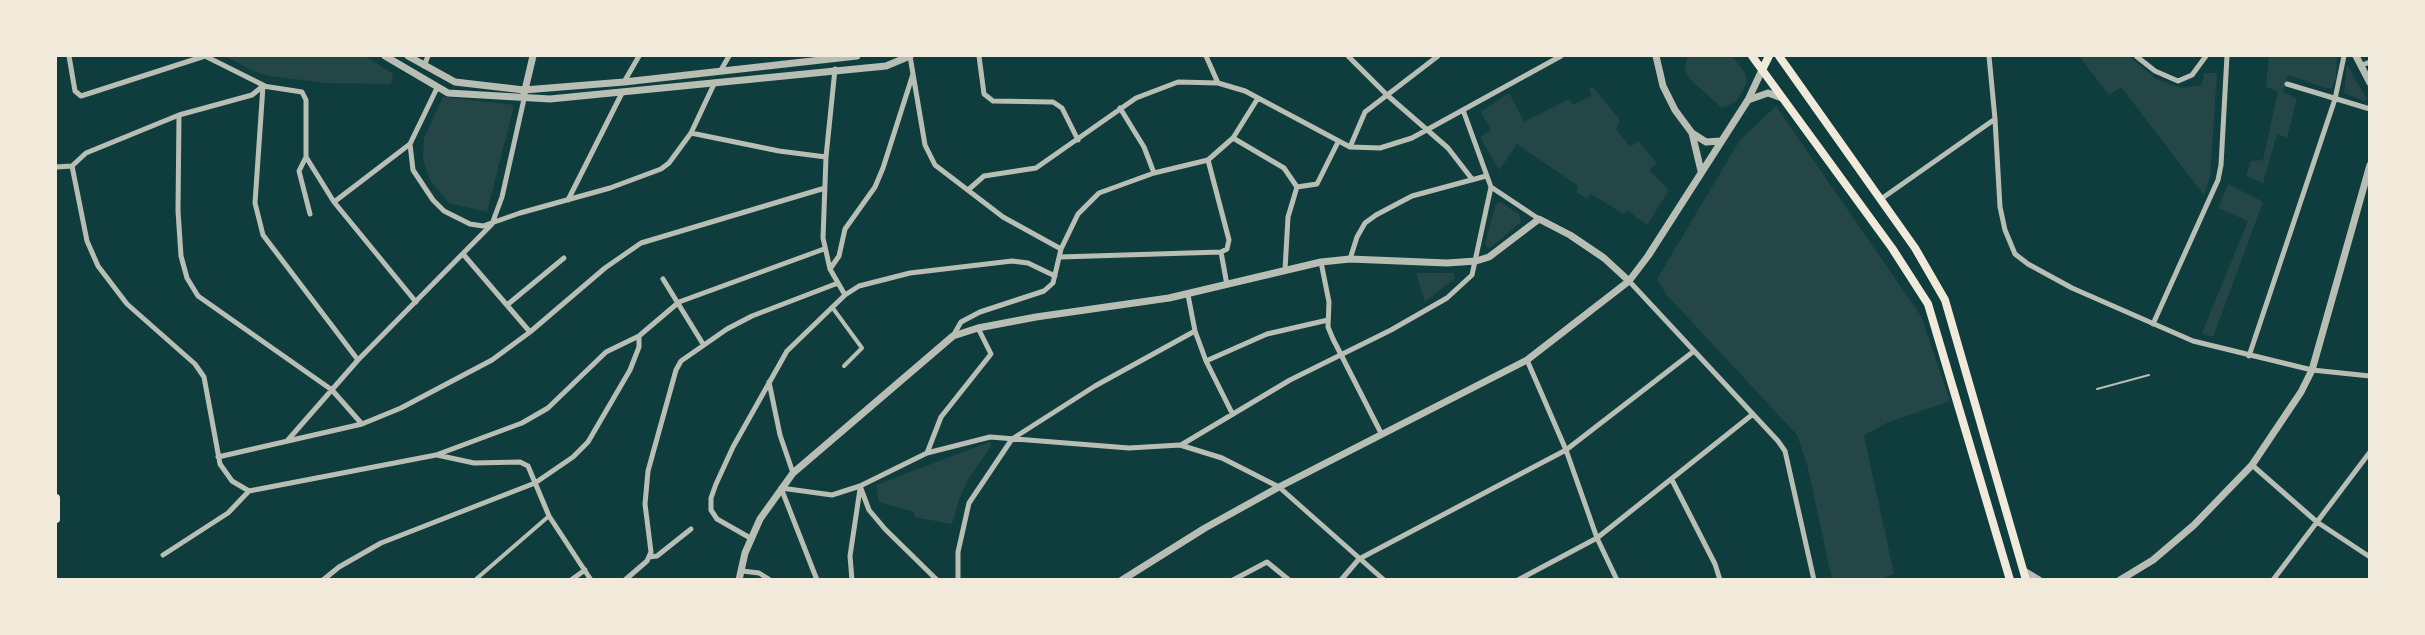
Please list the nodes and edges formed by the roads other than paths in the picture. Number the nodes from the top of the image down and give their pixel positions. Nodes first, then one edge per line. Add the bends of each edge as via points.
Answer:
1 (69, 56) edge
2 (205, 56) edge
3 (385, 56) edge
4 (408, 56) edge
5 (428, 56) edge
6 (533, 56) edge
7 (639, 56) edge
8 (729, 56) edge
9 (836, 56) edge
10 (857, 56) edge
11 (911, 56) edge
12 (980, 56) edge
13 (1216, 56) edge
14 (1348, 56) edge
15 (1438, 56) edge
16 (1561, 56) edge
17 (1656, 56) edge
18 (1752, 56) edge
19 (1768, 56) edge
20 (1779, 56) edge
21 (1989, 56) edge
22 (2136, 56) edge
23 (2206, 56) edge
24 (2227, 56) edge
25 (2344, 56) edge
26 (2356, 56) edge
27 (1208, 58) edge
28 (2370, 62) edge
29 (424, 66) junction
30 (2362, 66) junction
31 (835, 69) junction
32 (721, 70) junction
33 (1762, 70) junction
34 (913, 74) junction
35 (418, 77) junction
36 (624, 82) junction
37 (715, 82) junction
38 (1218, 83) junction
39 (2370, 83) edge
40 (2287, 84) dead end
41 (264, 86) junction
42 (437, 88) junction
43 (524, 90) junction
44 (622, 93) junction
45 (1387, 95) junction
46 (1258, 98) junction
47 (524, 99) junction
48 (1782, 99) junction
49 (2336, 99) junction
50 (1748, 100) junction
51 (1120, 108) junction
52 (2370, 109) edge
53 (1463, 110) junction
54 (179, 115) junction
55 (1995, 119) junction
56 (1426, 131) junction
57 (691, 133) junction
58 (1692, 133) junction
59 (1233, 138) junction
60 (1078, 140) junction
61 (1720, 141) junction
62 (1338, 142) junction
63 (410, 144) junction
64 (1350, 147) junction
65 (306, 157) junction
66 (826, 157) junction
67 (1208, 160) junction
68 (2370, 165) edge
69 (56, 166) edge
70 (72, 166) junction
71 (1701, 171) junction
72 (1154, 173) junction
73 (1486, 176) junction
74 (1472, 179) junction
75 (1491, 187) junction
76 (825, 188) junction
77 (1297, 188) junction
78 (968, 190) junction
79 (1881, 199) junction
80 (568, 200) junction
81 (334, 202) junction
82 (310, 214) dead end
83 (1539, 219) junction
84 (492, 224) junction
85 (824, 249) junction
86 (1061, 249) junction
87 (1221, 252) junction
88 (463, 254) junction
89 (1060, 257) junction
90 (564, 258) dead end
91 (1350, 259) junction
92 (1476, 261) junction
93 (1321, 262) junction
94 (830, 269) junction
95 (1285, 270) junction
96 (1055, 276) junction
97 (663, 279) dead end
98 (1629, 281) junction
99 (838, 283) junction
100 (1227, 285) junction
101 (845, 295) junction
102 (1188, 295) junction
103 (416, 302) junction
104 (679, 302) junction
105 (507, 305) junction
106 (832, 307) junction
107 (1328, 320) junction
108 (2153, 324) junction
109 (978, 328) junction
110 (1195, 331) junction
111 (530, 332) junction
112 (639, 336) junction
113 (953, 336) junction
114 (703, 344) junction
115 (1694, 351) junction
116 (1340, 354) junction
117 (2249, 356) junction
118 (358, 360) junction
119 (1527, 360) junction
120 (1206, 361) junction
121 (844, 366) dead end
122 (2312, 370) junction
123 (2149, 375) dead end
124 (2370, 376) edge
125 (769, 382) junction
126 (2097, 389) dead end
127 (332, 390) junction
128 (1232, 413) junction
129 (1753, 414) junction
130 (363, 424) junction
131 (1381, 433) junction
132 (1012, 438) junction
133 (286, 442) junction
134 (1180, 445) junction
135 (1566, 450) junction
136 (2370, 452) edge
137 (927, 453) junction
138 (436, 455) junction
139 (218, 457) junction
140 (2252, 465) junction
141 (793, 472) junction
142 (1672, 480) junction
143 (535, 483) junction
144 (860, 486) junction
145 (1279, 487) junction
146 (781, 488) junction
147 (249, 491) junction
148 (56, 498) edge
149 (549, 516) junction
150 (56, 519) edge
151 (2317, 522) junction
152 (691, 529) dead end
153 (1597, 538) junction
154 (752, 539) junction
155 (163, 555) dead end
156 (649, 557) junction
157 (2370, 557) edge
158 (1359, 560) junction
159 (585, 570) junction
160 (742, 571) junction
161 (2025, 575) edge
162 (2008, 577) edge
163 (1127, 578) edge
164 (323, 579) edge
165 (475, 579) edge
166 (571, 579) edge
167 (591, 579) edge
168 (625, 579) edge
169 (739, 579) edge
170 (770, 579) edge
171 (817, 579) edge
172 (852, 579) edge
173 (937, 579) edge
174 (958, 579) edge
175 (1233, 579) edge
176 (1289, 579) edge
177 (1341, 579) edge
178 (1384, 579) edge
179 (1518, 579) edge
180 (1617, 579) edge
181 (1720, 579) edge
182 (1814, 579) edge
183 (2039, 579) edge
184 (2120, 579) edge
185 (2273, 579) edge

1 - 2 street via 75,91 81,96
2 - 41 street
3 - 35 street
4 - 29 street
5 - 29 street
6 - 43 street
7 - 36 street
8 - 32 street
9 - 10 street
9 - 31 street
9 - 32 street
11 - 31 street via 886,66
11 - 34 street
12 - 60 street via 984,94 993,101 1053,102 1062,108
13 - 27 street
14 - 45 street
15 - 45 street
16 - 53 street
17 - 58 street via 1675,110
18 - 33 main road
19 - 33 main road
20 - 79 main road
21 - 55 street
22 - 23 street via 2155,71 2178,81 2192,75
24 - 108 street via 2218,180
25 - 49 street
26 - 30 street
27 - 38 street
28 - 30 street
29 - 35 street
29 - 43 street via 455,82
30 - 39 street
31 - 37 street
31 - 66 street
32 - 36 street
32 - 37 street
33 - 48 main road
33 - 50 street
34 - 78 street via 925,145 935,165
34 - 94 street via 875,187 845,229 839,256
35 - 42 street
36 - 43 street
36 - 44 street
37 - 44 street
37 - 57 street
38 - 46 street
38 - 51 street via 1179,82
40 - 49 street
41 - 54 street via 241,99
41 - 65 street via 302,92 306,100
41 - 118 street via 255,203 263,235
42 - 47 street via 459,94
42 - 63 street
43 - 47 street
44 - 47 street
44 - 80 street
45 - 56 street
45 - 64 street via 1365,112
46 - 59 street
46 - 62 street
47 - 84 street
48 - 50 street via 1768,93
48 - 162 main road via 1892,248 1928,304
49 - 52 street
49 - 117 street
50 - 61 street
51 - 60 street
51 - 72 street via 1144,147
53 - 56 street
53 - 73 street
54 - 70 street via 86,153
54 - 127 street via 178,211 181,256 187,278 198,296 218,312
55 - 79 street
55 - 108 street via 2001,207 2015,254 2072,288
56 - 64 street via 1397,145
56 - 74 street via 1448,148
57 - 66 street
57 - 80 street via 661,169
58 - 61 street via 1706,142
58 - 71 street
59 - 67 street
59 - 77 street via 1284,168
60 - 78 street via 1036,168 984,176
61 - 71 street
62 - 64 street
62 - 77 street via 1317,184
63 - 81 street
63 - 84 street via 413,170 439,205 470,224
65 - 81 street
65 - 82 street via 299,171
66 - 76 street
67 - 72 street
67 - 87 street via 1229,240 1227,249
68 - 122 street
69 - 70 street
70 - 139 street via 87,241 98,266 127,304 195,364 204,377
71 - 98 street
72 - 86 street via 1099,193 1078,214
73 - 74 street
73 - 75 street
74 - 91 street via 1412,196 1376,215 1365,223
75 - 83 street
75 - 92 street
76 - 85 street
76 - 111 street via 641,243 605,268
77 - 95 street via 1288,217
78 - 86 street via 1003,217
79 - 161 main road via 1945,300
80 - 84 street via 507,216
81 - 103 street
83 - 92 street via 1489,257
83 - 98 street via 1604,258
84 - 88 street
85 - 94 street
85 - 104 street
86 - 89 street
87 - 89 street
87 - 100 street
88 - 103 street
88 - 105 street
89 - 96 street
90 - 105 street
91 - 92 street
91 - 93 street
92 - 116 street via 1472,275 1447,298
93 - 95 street
93 - 107 street via 1329,302
94 - 99 street
95 - 100 street
96 - 101 street via 1028,263 1012,261 910,273 859,286
96 - 113 street via 1053,283 1037,295 980,312 961,322
97 - 104 street
98 - 115 street
98 - 119 street
99 - 101 street
99 - 114 street via 753,316
100 - 102 street
101 - 106 street
102 - 109 street
102 - 110 street
103 - 118 street
104 - 112 street
104 - 114 street
105 - 111 street
106 - 121 street via 862,348
106 - 125 street via 787,351
107 - 116 street
107 - 120 street via 1267,334
108 - 117 street via 2193,341
109 - 113 street
109 - 137 street via 991,354 941,417
110 - 120 street
110 - 132 street
111 - 130 street via 492,360
112 - 138 street via 606,352 548,408 484,439
112 - 143 street via 630,370 588,442
113 - 141 street
114 - 156 street via 681,361 676,370 648,471 645,504
115 - 129 street
115 - 135 street
116 - 128 street
116 - 131 street
117 - 122 street
118 - 127 street
119 - 131 street
119 - 135 street
120 - 128 street
122 - 124 street
122 - 140 street via 2280,428
123 - 126 lane
125 - 141 street
125 - 154 street via 733,447 711,498 711,510 717,519
127 - 130 street
127 - 133 street
128 - 134 street
129 - 142 street
129 - 182 street via 1785,451
130 - 133 street
131 - 145 street
132 - 134 street via 1129,448
132 - 137 street via 990,437
132 - 174 street via 969,503 958,552
133 - 139 street
134 - 145 street via 1222,458
135 - 153 street
135 - 158 street
136 - 151 street
137 - 144 street
138 - 143 street via 474,463 520,462 528,466
138 - 147 street
139 - 147 street via 224,473
140 - 151 street
140 - 184 street via 2174,544
141 - 146 street
142 - 153 street
142 - 181 street
143 - 149 street
143 - 164 street via 381,543
144 - 146 street via 832,495
144 - 172 street via 850,556
144 - 173 street via 869,510
145 - 158 street
145 - 163 street
146 - 154 street
146 - 171 street
147 - 155 street via 228,513
148 - 150 main road
149 - 159 street
149 - 165 street
151 - 157 street
151 - 185 street
152 - 156 street via 657,556
153 - 179 street
153 - 180 street
154 - 160 street
156 - 168 street
158 - 177 street
158 - 178 street
159 - 166 street
159 - 167 street
160 - 169 street
160 - 170 street
161 - 183 street
175 - 176 street via 1267,562

